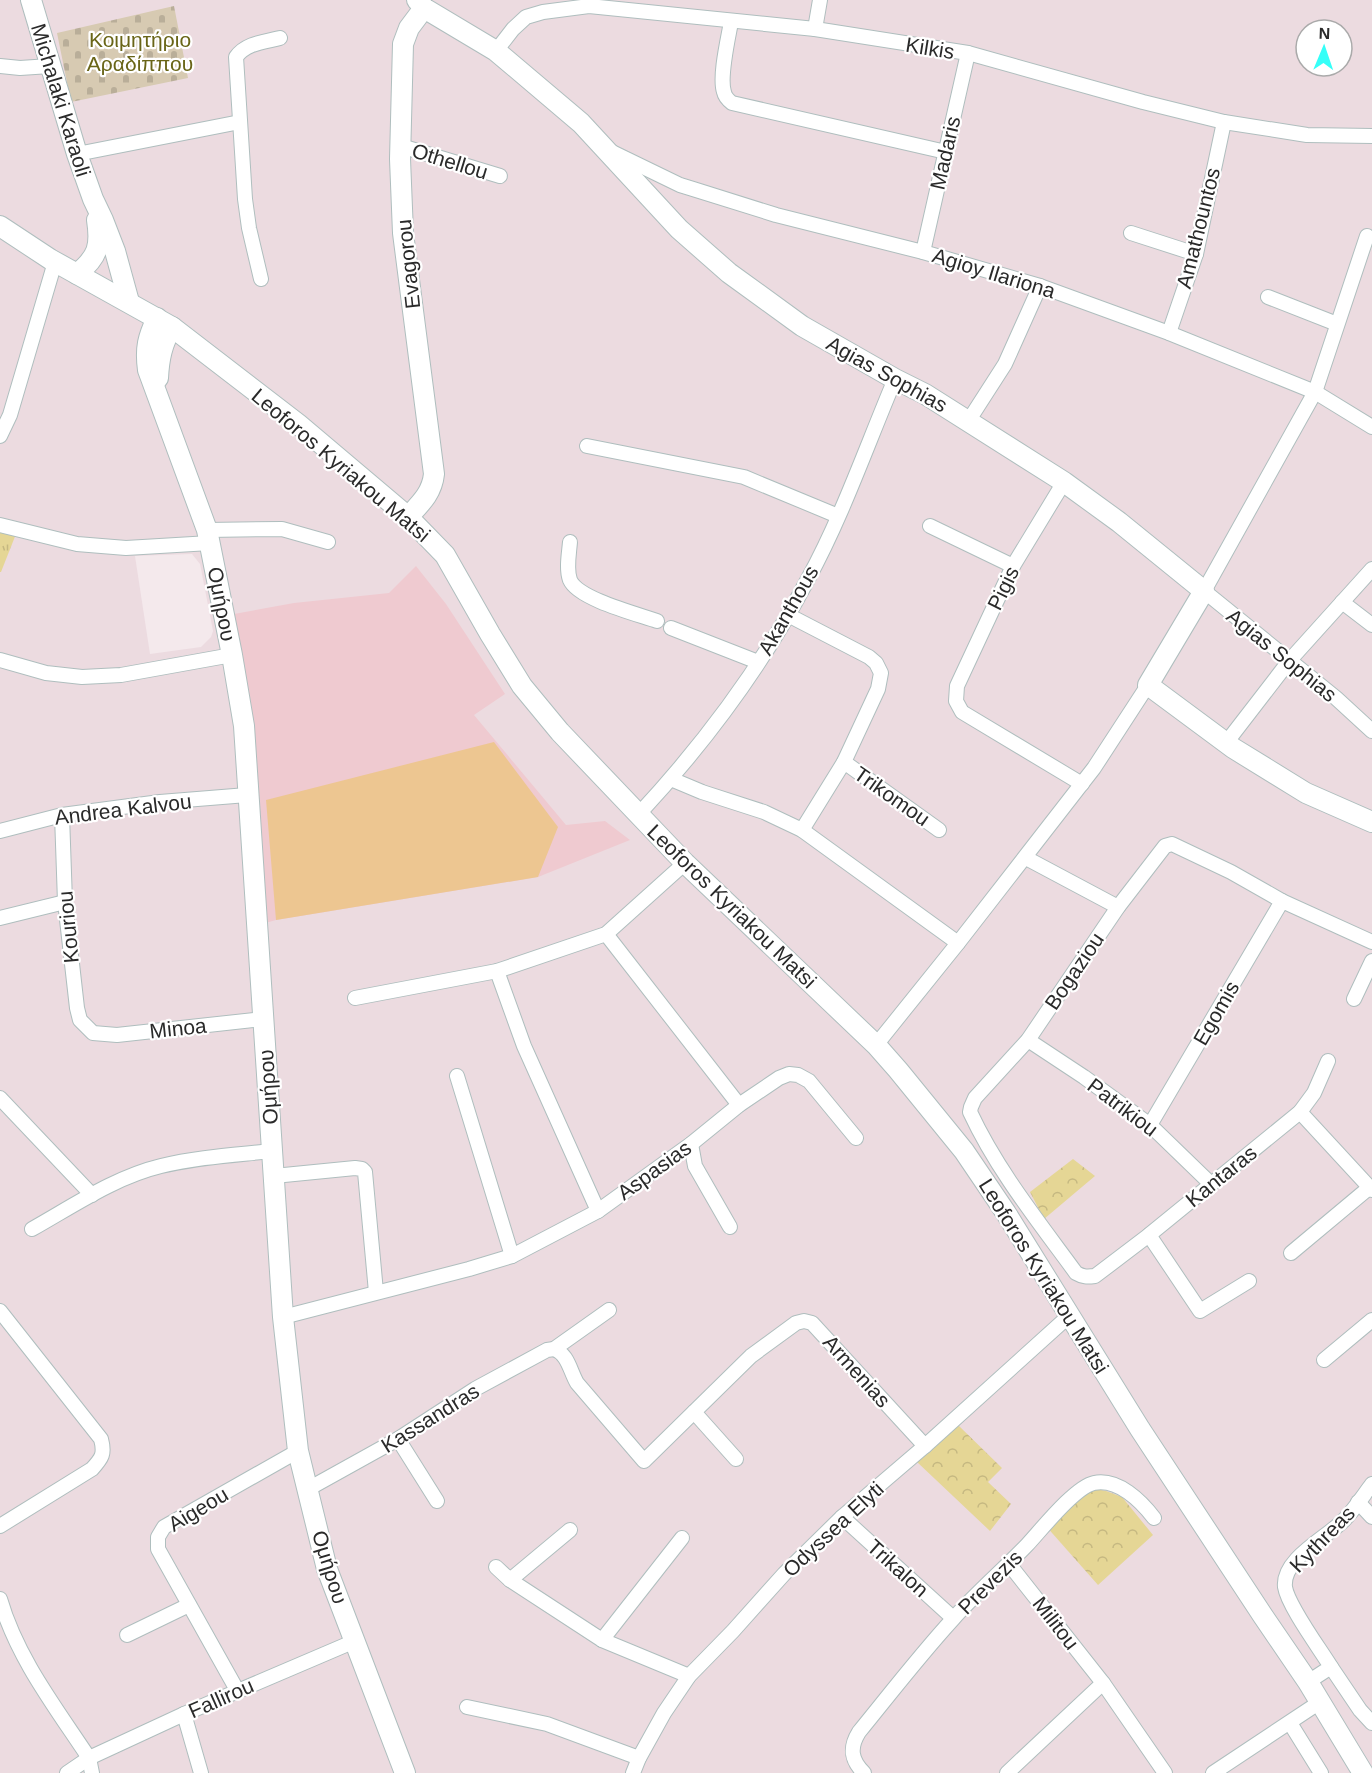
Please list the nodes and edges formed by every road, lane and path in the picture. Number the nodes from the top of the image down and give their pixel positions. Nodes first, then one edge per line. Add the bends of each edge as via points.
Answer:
1 (31, 0) edge
2 (820, 0) edge
3 (590, 3) edge
4 (421, 4) edge
5 (731, 22) junction
6 (815, 29) junction
7 (280, 38) dead end
8 (496, 51) junction
9 (968, 53) junction
10 (0, 66) edge
11 (50, 66) junction
12 (1224, 122) junction
13 (240, 123) junction
14 (1372, 136) edge
15 (401, 146) junction
16 (605, 148) junction
17 (945, 152) junction
18 (77, 154) junction
19 (500, 176) dead end
20 (93, 199) junction
21 (0, 226) edge
22 (1131, 233) dead end
23 (1367, 236) dead end
24 (923, 252) junction
25 (1196, 254) junction
26 (55, 262) junction
27 (77, 274) junction
28 (261, 279) dead end
29 (1040, 286) junction
30 (1268, 297) dead end
31 (129, 302) junction
32 (164, 323) junction
33 (1337, 324) junction
34 (1169, 333) junction
35 (895, 379) junction
36 (1315, 392) junction
37 (969, 420) junction
38 (1372, 427) edge
39 (0, 436) edge
40 (587, 447) dead end
41 (1064, 482) junction
42 (838, 516) junction
43 (408, 517) junction
44 (0, 525) edge
45 (930, 526) dead end
46 (209, 537) junction
47 (328, 542) dead end
48 (570, 542) dead end
49 (1013, 566) junction
50 (1372, 569) edge
51 (1204, 591) junction
52 (1342, 602) junction
53 (788, 615) junction
54 (657, 621) dead end
55 (1372, 625) edge
56 (671, 628) dead end
57 (232, 655) junction
58 (0, 660) edge
59 (1290, 660) junction
60 (758, 662) junction
61 (1148, 685) junction
62 (1372, 731) edge
63 (1226, 743) junction
64 (844, 762) junction
65 (671, 779) junction
66 (1082, 784) junction
67 (247, 795) junction
68 (62, 815) junction
69 (638, 815) junction
70 (1372, 822) edge
71 (802, 830) junction
72 (939, 830) dead end
73 (0, 831) edge
74 (1026, 858) junction
75 (685, 863) junction
76 (1282, 901) junction
77 (65, 902) junction
78 (1118, 907) junction
79 (0, 918) edge
80 (606, 934) junction
81 (1372, 942) edge
82 (958, 943) junction
83 (1372, 961) edge
84 (497, 971) junction
85 (355, 998) dead end
86 (1354, 999) dead end
87 (263, 1019) junction
88 (93, 1033) joint
89 (1028, 1040) junction
90 (876, 1045) junction
91 (1328, 1061) dead end
92 (457, 1076) dead end
93 (0, 1098) edge
94 (739, 1105) junction
95 (1300, 1112) junction
96 (1150, 1125) junction
97 (856, 1138) dead end
98 (691, 1144) junction
99 (272, 1151) junction
100 (274, 1176) junction
101 (1211, 1184) junction
102 (1371, 1189) edge
103 (92, 1195) junction
104 (598, 1211) junction
105 (1033, 1215) junction
106 (1014, 1226) junction
107 (730, 1227) dead end
108 (32, 1229) dead end
109 (1149, 1235) junction
110 (1291, 1253) dead end
111 (512, 1256) junction
112 (1249, 1281) dead end
113 (376, 1292) junction
114 (609, 1310) dead end
115 (0, 1311) edge
116 (1070, 1315) junction
117 (283, 1317) junction
118 (1371, 1322) edge
119 (554, 1349) junction
120 (1324, 1360) dead end
121 (694, 1412) junction
122 (399, 1439) junction
123 (925, 1446) junction
124 (298, 1451) junction
125 (736, 1459) dead end
126 (1372, 1484) edge
127 (308, 1489) junction
128 (436, 1501) dead end
129 (1358, 1502) junction
130 (842, 1517) junction
131 (1372, 1517) edge
132 (1154, 1518) dead end
133 (0, 1526) edge
134 (570, 1530) dead end
135 (682, 1538) dead end
136 (1009, 1564) junction
137 (496, 1567) dead end
138 (510, 1580) junction
139 (0, 1599) edge
140 (189, 1605) junction
141 (2, 1616) edge
142 (953, 1618) junction
143 (127, 1635) dead end
144 (602, 1640) junction
145 (355, 1641) junction
146 (1331, 1667) junction
147 (688, 1676) junction
148 (1308, 1682) junction
149 (1103, 1683) junction
150 (237, 1690) junction
151 (467, 1707) dead end
152 (1325, 1710) junction
153 (184, 1714) junction
154 (1290, 1723) junction
155 (1372, 1723) edge
156 (89, 1758) junction
157 (639, 1758) junction
158 (67, 1773) edge
159 (92, 1773) edge
160 (201, 1773) edge
161 (405, 1773) edge
162 (633, 1773) edge
163 (864, 1773) edge
164 (1007, 1773) edge
165 (1165, 1773) edge
166 (1213, 1773) edge
167 (1321, 1773) edge
168 (1352, 1773) edge
169 (1364, 1773) edge

1 - 11 street, Michalaki Karaoli
2 - 6 street
3 - 5 street, Kilkis
3 - 8 street, Kilkis via 526,17
4 - 8 street, Agias Sophias
4 - 15 street, Evagorou via 403,44
5 - 6 street, Kilkis
5 - 17 street via 723,91 732,104
6 - 9 street, Kilkis
7 - 13 street via 250,45 236,57
8 - 16 street, Agias Sophias
9 - 12 street, Kilkis
9 - 17 street, Madaris
10 - 11 street
11 - 18 street, Michalaki Karaoli
12 - 14 street, Kilkis via 1307,135
12 - 25 street, Amathountos
13 - 18 street
13 - 28 street via 248,218
15 - 19 street, Othellou
15 - 43 street, Evagorou via 403,233 434,474 431,490
16 - 24 street, Agioy Ilariona via 680,185 776,215
16 - 35 street, Agias Sophias via 679,229 729,273 802,326
17 - 24 street, Madaris
18 - 20 street, Michalaki Karaoli
20 - 27 street, Michalaki Karaoli via 99,241 93,259
20 - 31 street, Michalaki Karaoli via 112,242
21 - 26 street, Leoforos Kyriakou Matsi
22 - 25 street
23 - 33 street
24 - 29 street, Agioy Ilariona
25 - 34 street, Amathountos
26 - 27 street, Leoforos Kyriakou Matsi
26 - 39 street via 10,415
27 - 31 street, Leoforos Kyriakou Matsi
29 - 34 street, Agioy Ilariona
29 - 37 street via 1005,364
30 - 33 street
31 - 32 street, Leoforos Kyriakou Matsi
32 - 43 street, Leoforos Kyriakou Matsi via 298,424
32 - 46 street, Ομήρου via 158,395
33 - 36 street
34 - 36 street, Agioy Ilariona
35 - 37 street, Agias Sophias
35 - 42 street, Akanthous
36 - 38 street, Agioy Ilariona
36 - 51 street
37 - 41 street, Agias Sophias
40 - 42 street via 744,477
41 - 49 street, Pigis
41 - 51 street, Agias Sophias
42 - 53 street, Akanthous
43 - 69 street, Leoforos Kyriakou Matsi via 445,555 522,686
44 - 46 street via 77,544 116,548
45 - 49 street
46 - 47 street via 282,529
46 - 57 street, Ομήρου
48 - 54 street via 569,575 574,587 589,597
49 - 66 street, Pigis via 957,686 956,701 962,712
50 - 52 street
51 - 59 street, Agias Sophias
51 - 61 street
52 - 55 street
52 - 59 street
53 - 60 street, Akanthous
53 - 64 street, Trikomou via 869,657 881,673 880,684
56 - 60 street
57 - 58 street via 121,675 82,677 46,673
57 - 67 street, Ομήρου via 244,726
59 - 62 street, Agias Sophias
59 - 63 street
60 - 65 street, Akanthous via 721,717
61 - 63 street
61 - 66 street
63 - 70 street via 1306,793
64 - 71 street, Trikomou
64 - 72 street, Trikomou
65 - 69 street, Akanthous
65 - 71 street
66 - 74 street
67 - 68 street, Andrea Kalvou
67 - 87 street, Ομήρου
68 - 73 street, Andrea Kalvou
68 - 77 street, Kouriou
69 - 75 street, Leoforos Kyriakou Matsi
71 - 82 street
74 - 78 street
74 - 82 street
75 - 80 street
75 - 90 street, Leoforos Kyriakou Matsi
76 - 78 street, Bogaziou via 1172,844 1165,846
76 - 81 street
76 - 96 street, Egomis
77 - 79 street
77 - 88 street, Kouriou via 77,1008 80,1020
78 - 89 street, Bogaziou
80 - 84 street
80 - 94 street
82 - 90 street
83 - 86 street
84 - 85 street
84 - 104 street via 524,1046
87 - 88 street, Minoa via 117,1035
87 - 99 street, Ομήρου
89 - 96 street, Patrikiou
89 - 105 street, Bogaziou via 975,1098 970,1112
90 - 106 street, Leoforos Kyriakou Matsi via 963,1151
91 - 95 street, Kantaras via 1314,1093
92 - 111 street
93 - 103 street
94 - 97 street, Aspasias via 779,1078 798,1075 809,1081
94 - 98 street, Aspasias
95 - 101 street, Kantaras
95 - 102 street
96 - 101 street, Patrikiou
98 - 104 street, Aspasias
98 - 107 street via 695,1166
99 - 100 street, Ομήρου
99 - 103 street via 160,1166
100 - 113 street via 355,1168 365,1172
100 - 117 street, Ομήρου
101 - 109 street, Kantaras
102 - 110 street
103 - 108 street
104 - 111 street, Aspasias
105 - 106 street
105 - 109 street, Kantaras via 1081,1276 1095,1276
106 - 116 street, Leoforos Kyriakou Matsi
109 - 112 street via 1200,1311
111 - 113 street, Aspasias
113 - 117 street, Aspasias
114 - 119 street, Kassandras
115 - 133 street via 101,1439 104,1450 93,1469
116 - 123 street, Odyssea Elyti
116 - 148 street, Leoforos Kyriakou Matsi via 1140,1429
117 - 124 street, Ομήρου
118 - 120 street
119 - 121 street, Armenias via 560,1351 578,1383 644,1461
119 - 122 street, Kassandras via 475,1389
121 - 123 street, Armenias via 752,1356 804,1321 818,1327
121 - 125 street
122 - 127 street, Kassandras
122 - 128 street
123 - 130 street, Odyssea Elyti
124 - 127 street, Ομήρου
124 - 140 street, Aigeou via 164,1527 158,1537 158,1549
126 - 129 street, Kythreas
127 - 145 street, Ομήρου via 327,1569
129 - 131 street
129 - 146 street, Kythreas via 1344,1520 1297,1559 1285,1581 1293,1606
130 - 142 street, Trikalon
130 - 147 street, Odyssea Elyti
132 - 136 street, Prevezis via 1142,1503 1123,1490 1107,1483 1092,1484 1071,1498
134 - 138 street
135 - 144 street
136 - 142 street, Prevezis
136 - 149 street, Militou
137 - 138 street
138 - 144 street
139 - 141 street
140 - 143 street
140 - 150 street, Aigeou
141 - 156 street via 32,1671
142 - 163 street, Prevezis via 859,1732 851,1748
144 - 147 street
145 - 150 street, Fallirou
145 - 161 street, Ομήρου
146 - 148 street
146 - 155 street, Kythreas
147 - 157 street, Odyssea Elyti
148 - 152 street, Leoforos Kyriakou Matsi
149 - 164 street
149 - 165 street, Militou
150 - 153 street, Fallirou
151 - 157 street via 547,1724
152 - 154 street
152 - 168 street, Leoforos Kyriakou Matsi
152 - 169 street, Leoforos Kyriakou Matsi
153 - 156 street, Fallirou
153 - 160 street
154 - 166 street
154 - 167 street
156 - 158 street, Fallirou
156 - 159 street
157 - 162 street, Odyssea Elyti

